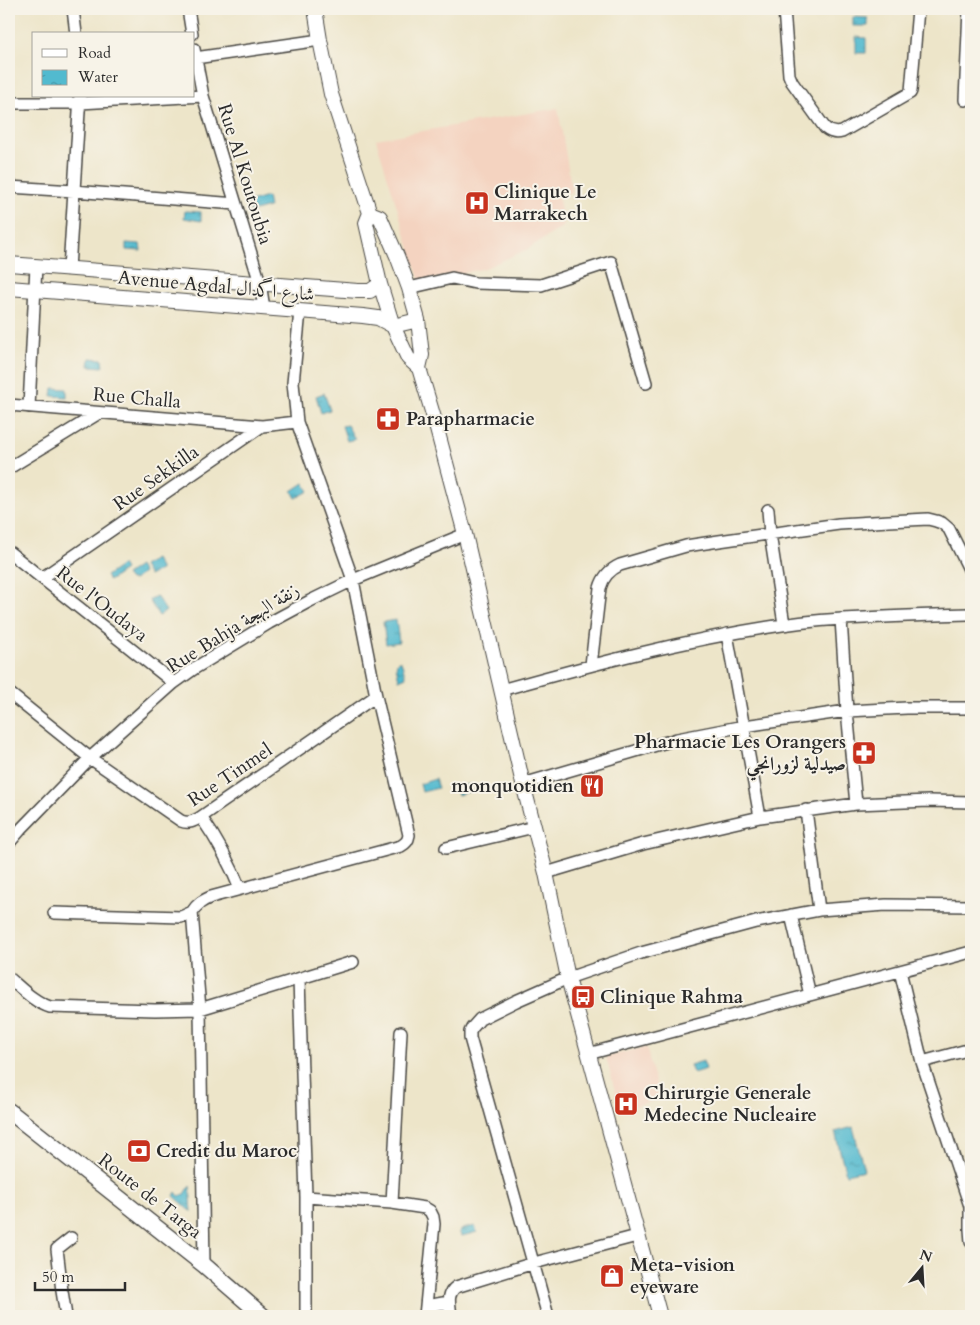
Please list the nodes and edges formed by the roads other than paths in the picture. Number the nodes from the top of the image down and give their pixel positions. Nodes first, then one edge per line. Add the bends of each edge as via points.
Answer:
1 (73, 9) edge
2 (188, 9) edge
3 (315, 9) edge
4 (784, 9) edge
5 (918, 9) edge
6 (969, 9) edge
7 (76, 32) edge
8 (192, 32) edge
9 (320, 40) junction
10 (195, 54) edge
11 (195, 59) edge
12 (195, 96) edge
13 (203, 96) junction
14 (142, 98) edge
15 (80, 100) edge
16 (965, 100) dead end
17 (9, 103) edge
18 (9, 187) edge
19 (74, 191) junction
20 (236, 204) junction
21 (370, 213) junction
22 (397, 256) junction
23 (375, 262) junction
24 (9, 264) edge
25 (36, 266) junction
26 (68, 269) junction
27 (260, 284) junction
28 (380, 284) junction
29 (9, 288) edge
30 (409, 288) junction
31 (35, 290) junction
32 (264, 308) junction
33 (300, 311) junction
34 (418, 320) junction
35 (393, 326) junction
36 (419, 368) junction
37 (646, 383) dead end
38 (9, 405) edge
39 (29, 407) junction
40 (99, 413) junction
41 (297, 422) junction
42 (262, 426) junction
43 (9, 468) edge
44 (768, 510) dead end
45 (465, 534) junction
46 (770, 534) junction
47 (9, 552) edge
48 (971, 573) edge
49 (42, 578) junction
50 (352, 580) junction
51 (971, 614) edge
52 (841, 619) junction
53 (784, 624) junction
54 (727, 634) junction
55 (591, 665) junction
56 (174, 683) junction
57 (501, 690) junction
58 (9, 693) edge
59 (376, 696) junction
60 (971, 708) edge
61 (847, 710) junction
62 (744, 726) junction
63 (90, 758) junction
64 (523, 784) junction
65 (971, 802) edge
66 (856, 804) junction
67 (806, 810) junction
68 (201, 817) junction
69 (760, 817) junction
70 (534, 827) junction
71 (11, 837) edge
72 (446, 848) dead end
73 (546, 873) junction
74 (240, 889) junction
75 (971, 906) edge
76 (819, 910) junction
77 (192, 912) junction
78 (54, 914) dead end
79 (791, 915) junction
80 (971, 952) edge
81 (353, 962) dead end
82 (900, 971) junction
83 (9, 978) edge
84 (568, 978) junction
85 (299, 979) junction
86 (810, 995) junction
87 (200, 1009) junction
88 (402, 1032) dead end
89 (971, 1049) edge
90 (588, 1054) junction
91 (922, 1062) junction
92 (9, 1111) edge
93 (306, 1197) junction
94 (392, 1203) junction
95 (970, 1203) edge
96 (637, 1236) junction
97 (71, 1238) dead end
98 (971, 1242) edge
99 (534, 1264) junction
100 (204, 1265) junction
101 (449, 1302) junction
102 (425, 1311) edge
103 (66, 1316) edge
104 (264, 1316) edge
105 (306, 1316) edge
106 (451, 1316) edge
107 (548, 1316) edge
108 (660, 1316) edge

1 - 7 street
2 - 8 street
3 - 9 street
4 - 5 street via 792,82 825,128 837,133 910,93
6 - 16 street
9 - 10 street
9 - 21 street via 331,94
11 - 13 street, Rue Al Koutoubia
12 - 13 street
13 - 20 street, Rue Al Koutoubia
14 - 15 street
15 - 17 street
15 - 19 street
18 - 19 street
19 - 20 street
19 - 26 street
20 - 27 street, Rue Al Koutoubia
21 - 22 street via 380,218
21 - 23 street via 366,223
22 - 23 street
22 - 30 street
23 - 28 street
24 - 25 street, Avenue Agdal شارع اگدال
25 - 26 street, Avenue Agdal شارع اگدال
25 - 31 street
26 - 27 street, Avenue Agdal شارع اگدال
27 - 28 street, Avenue Agdal شارع اگدال via 370,291
27 - 32 street, Rue Al Koutoubia
28 - 35 street
29 - 31 street, Avenue Agdal شارع اگدال
30 - 34 street
30 - 37 street via 452,278 541,285 611,262
31 - 32 street, Avenue Agdal شارع اگدال
31 - 39 street
32 - 33 street, Avenue Agdal شارع اگدال
33 - 35 street, Avenue Agdal شارع اگدال via 378,318
33 - 41 street via 294,383
34 - 35 street
34 - 36 street via 422,355
35 - 36 street via 408,358
36 - 45 street
38 - 39 street, Rue Challa
39 - 40 street, Rue Challa
40 - 42 street, Rue Challa
40 - 43 street
41 - 42 street, Rue Sekkilla
41 - 50 street
42 - 49 street, Rue Sekkilla
44 - 46 street
45 - 50 street, Rue Bahja زنقة البهجة
45 - 57 street
46 - 48 street via 928,519 952,532
46 - 53 street
46 - 55 street via 686,546 614,568 605,576 600,588
47 - 49 street, Rue l'Oudaya
49 - 56 street, Rue l'Oudaya
50 - 56 street, Rue Bahja زنقة البهجة via 269,622
50 - 59 street
51 - 52 street
52 - 53 street
52 - 61 street
53 - 54 street
54 - 55 street
54 - 62 street
55 - 57 street
56 - 63 street, Rue Bahja زنقة البهجة
57 - 64 street
58 - 63 street, Rue Tinmel
59 - 68 street, Rue Tinmel
59 - 74 street via 408,831 406,844
60 - 61 street
61 - 62 street
61 - 66 street
62 - 64 street via 678,739
62 - 69 street
63 - 68 street, Rue Tinmel via 181,821 190,823
63 - 71 street, Rue Bahja زنقة البهجة
64 - 70 street
65 - 66 street
66 - 67 street
67 - 69 street
67 - 76 street
68 - 74 street via 223,851
69 - 73 street via 643,844
70 - 72 street
70 - 73 street
73 - 84 street
74 - 77 street via 211,897
75 - 76 street via 886,905
76 - 79 street
77 - 78 street via 181,917
77 - 87 street
79 - 84 street via 641,953
79 - 86 street
80 - 82 street
81 - 85 street
82 - 86 street
82 - 91 street
83 - 87 street via 31,997 50,1007
84 - 90 street
84 - 99 street via 480,1019 470,1032
85 - 87 street
85 - 93 street
86 - 90 street
87 - 100 street
88 - 94 street
89 - 91 street
90 - 96 street
91 - 95 street
92 - 100 main road, Route de Targa
93 - 94 street
93 - 105 street
94 - 102 street via 426,1208 433,1217
95 - 98 street
96 - 99 street
96 - 108 street
97 - 103 street via 57,1249
99 - 101 street via 456,1287
99 - 107 street
100 - 104 main road, Route de Targa
101 - 102 street
101 - 106 street

